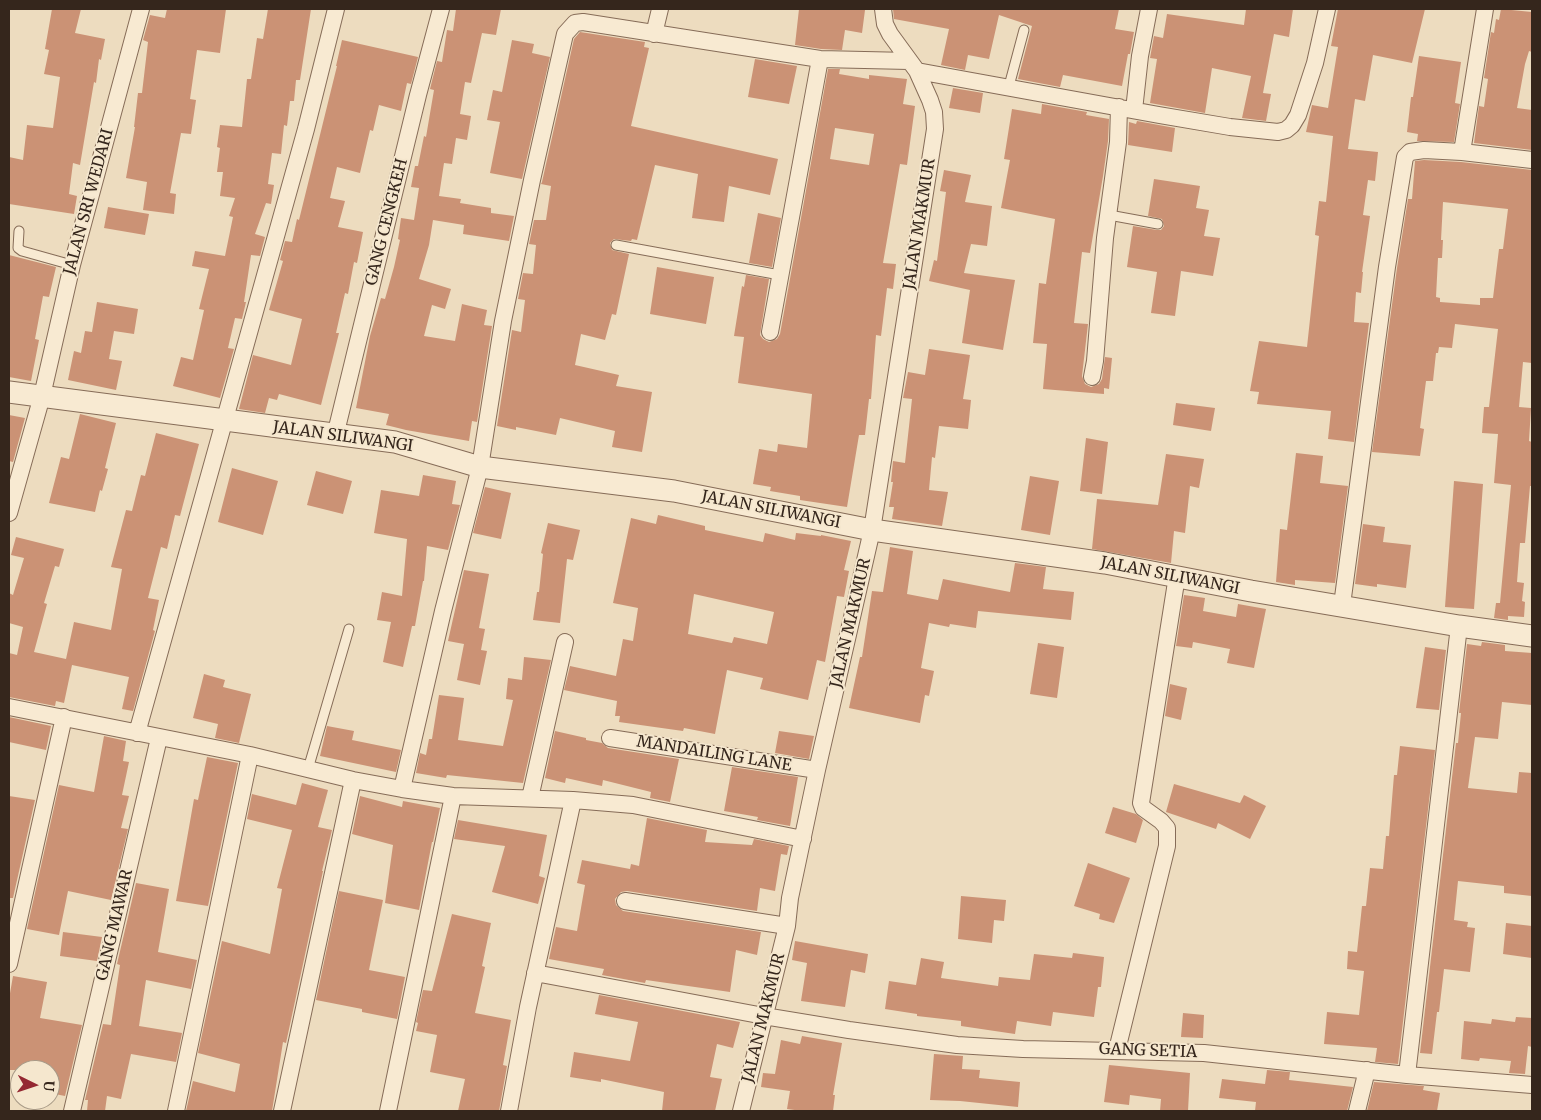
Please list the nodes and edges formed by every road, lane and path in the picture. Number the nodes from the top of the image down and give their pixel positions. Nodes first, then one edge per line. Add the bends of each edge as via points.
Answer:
1 (141, 9) edge
2 (336, 9) edge
3 (441, 9) edge
4 (660, 9) edge
5 (883, 9) edge
6 (1149, 9) edge
7 (1327, 9) edge
8 (1485, 9) edge
9 (1024, 30) dead end
10 (654, 34) junction
11 (820, 59) junction
12 (913, 66) junction
13 (1009, 86) junction
14 (1126, 108) junction
15 (1462, 152) junction
16 (1532, 160) edge
17 (1109, 215) junction
18 (1158, 224) dead end
19 (19, 231) dead end
20 (616, 245) dead end
21 (72, 265) junction
22 (780, 276) junction
23 (770, 332) dead end
24 (1092, 377) dead end
25 (9, 392) edge
26 (42, 396) junction
27 (224, 420) junction
28 (335, 436) junction
29 (480, 467) junction
30 (9, 513) edge
31 (872, 530) junction
32 (1177, 576) junction
33 (1342, 605) junction
34 (1532, 623) edge
35 (1459, 626) junction
36 (350, 629) dead end
37 (1532, 636) edge
38 (566, 642) dead end
39 (9, 707) edge
40 (64, 717) junction
41 (137, 733) junction
42 (159, 738) junction
43 (610, 738) dead end
44 (250, 755) junction
45 (308, 769) junction
46 (818, 770) junction
47 (353, 780) junction
48 (402, 789) junction
49 (453, 796) junction
50 (530, 798) junction
51 (573, 800) junction
52 (803, 839) junction
53 (625, 901) dead end
54 (787, 926) junction
55 (9, 964) edge
56 (536, 973) junction
57 (764, 1016) junction
58 (1117, 1050) junction
59 (1367, 1070) junction
60 (1407, 1075) junction
61 (1532, 1085) edge
62 (72, 1111) edge
63 (176, 1111) edge
64 (282, 1111) edge
65 (388, 1111) edge
66 (509, 1111) edge
67 (741, 1111) edge
68 (1357, 1111) edge

1 - 21 street, JALAN SRI WEDARI
2 - 27 street via 306,129
3 - 28 street, GANG CENGKEH
4 - 10 street
5 - 12 street, JALAN MAKMUR via 890,34
6 - 14 street
7 - 14 street via 1303,102 1292,125 1286,130 1267,132
8 - 15 street
9 - 13 lane
10 - 11 street
10 - 29 street via 583,22 569,28 562,40 502,321
11 - 12 street
11 - 22 street
12 - 13 street
12 - 31 street, JALAN MAKMUR via 930,100 935,129
13 - 14 street
14 - 17 street via 1118,142
15 - 16 street
15 - 33 street via 1414,150 1404,162
17 - 18 lane
17 - 24 street
19 - 21 lane via 18,248 22,251
20 - 22 lane
21 - 26 street, JALAN SRI WEDARI
22 - 23 street
25 - 26 street, JALAN SILIWANGI
26 - 27 street, JALAN SILIWANGI
26 - 30 street, JALAN SRI WEDARI
27 - 28 street, JALAN SILIWANGI
27 - 41 street
28 - 29 street, JALAN SILIWANGI via 395,442
29 - 31 street, JALAN SILIWANGI via 674,491
29 - 48 street
31 - 32 street, JALAN SILIWANGI
31 - 46 street, JALAN MAKMUR
32 - 33 street, JALAN SILIWANGI
32 - 58 street via 1141,803 1167,828 1168,846
33 - 35 street, JALAN SILIWANGI
34 - 37 street
35 - 37 street, JALAN SILIWANGI
35 - 60 street
36 - 45 lane
38 - 50 street
39 - 40 street
40 - 41 street
40 - 55 street
41 - 42 street
42 - 44 street
42 - 62 street, GANG MAWAR
43 - 46 street, MANDAILING LANE
44 - 45 street
44 - 63 street
45 - 47 street
46 - 52 street, JALAN MAKMUR
47 - 48 street
47 - 64 street
48 - 49 street
49 - 50 street
49 - 65 street
50 - 51 street
51 - 52 street via 633,805
51 - 56 street
52 - 54 street, JALAN MAKMUR
53 - 54 street
54 - 57 street, JALAN MAKMUR
56 - 57 street, GANG SETIA
56 - 66 street
57 - 58 street, GANG SETIA via 957,1046
57 - 67 street, JALAN MAKMUR
58 - 59 street, GANG SETIA via 1204,1053
59 - 60 street, GANG SETIA
59 - 68 street
60 - 61 street, GANG SETIA

